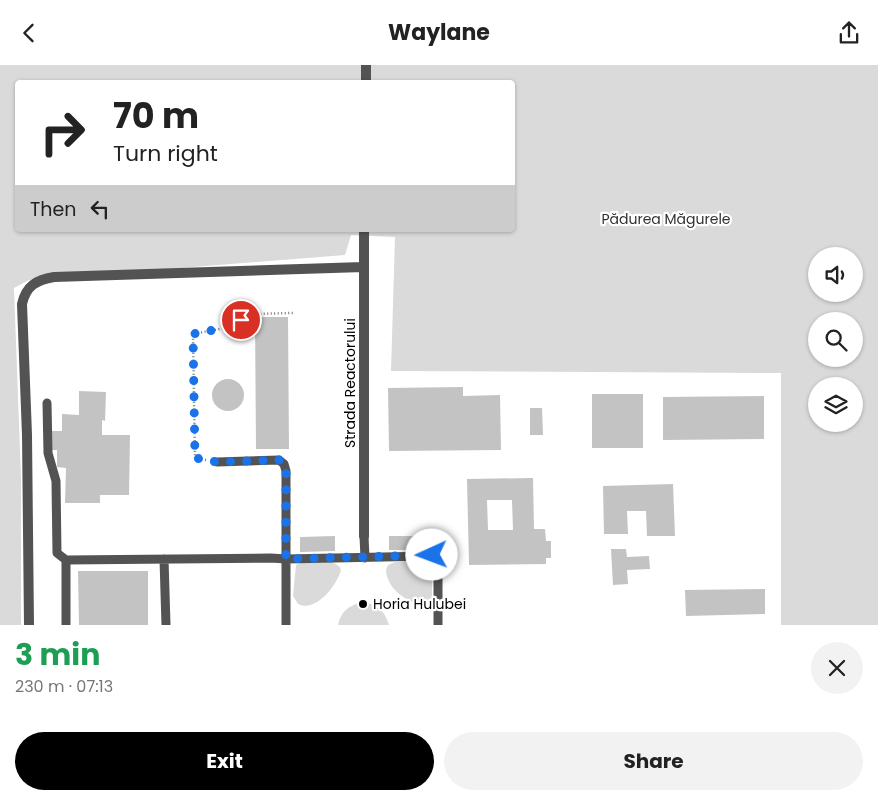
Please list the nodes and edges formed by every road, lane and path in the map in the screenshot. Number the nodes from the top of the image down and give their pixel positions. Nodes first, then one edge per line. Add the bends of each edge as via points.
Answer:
1 (366, 65) edge
2 (366, 80) edge
3 (364, 232) edge
4 (363, 267) junction
5 (293, 313) dead end
6 (47, 403) dead end
7 (217, 462) joint
8 (364, 536) joint
9 (364, 558) junction
10 (164, 559) junction
11 (286, 559) junction
12 (66, 561) junction
13 (29, 625) edge
14 (66, 625) edge
15 (166, 625) edge
16 (286, 625) edge
17 (438, 625) edge

1 - 2 street
3 - 4 street, Strada Reactorului
4 - 8 street, Strada Reactorului
4 - 13 street via 54,277 42,279 27,289 22,304
5 - 7 path via 253,314 230,327 193,334 195,458
6 - 12 lane via 48,453 56,481 57,553
7 - 11 lane via 279,460 284,464
8 - 9 lane
9 - 11 lane
9 - 17 lane via 432,555 436,558
10 - 11 lane
10 - 12 lane
10 - 15 lane
11 - 16 lane
12 - 14 lane

